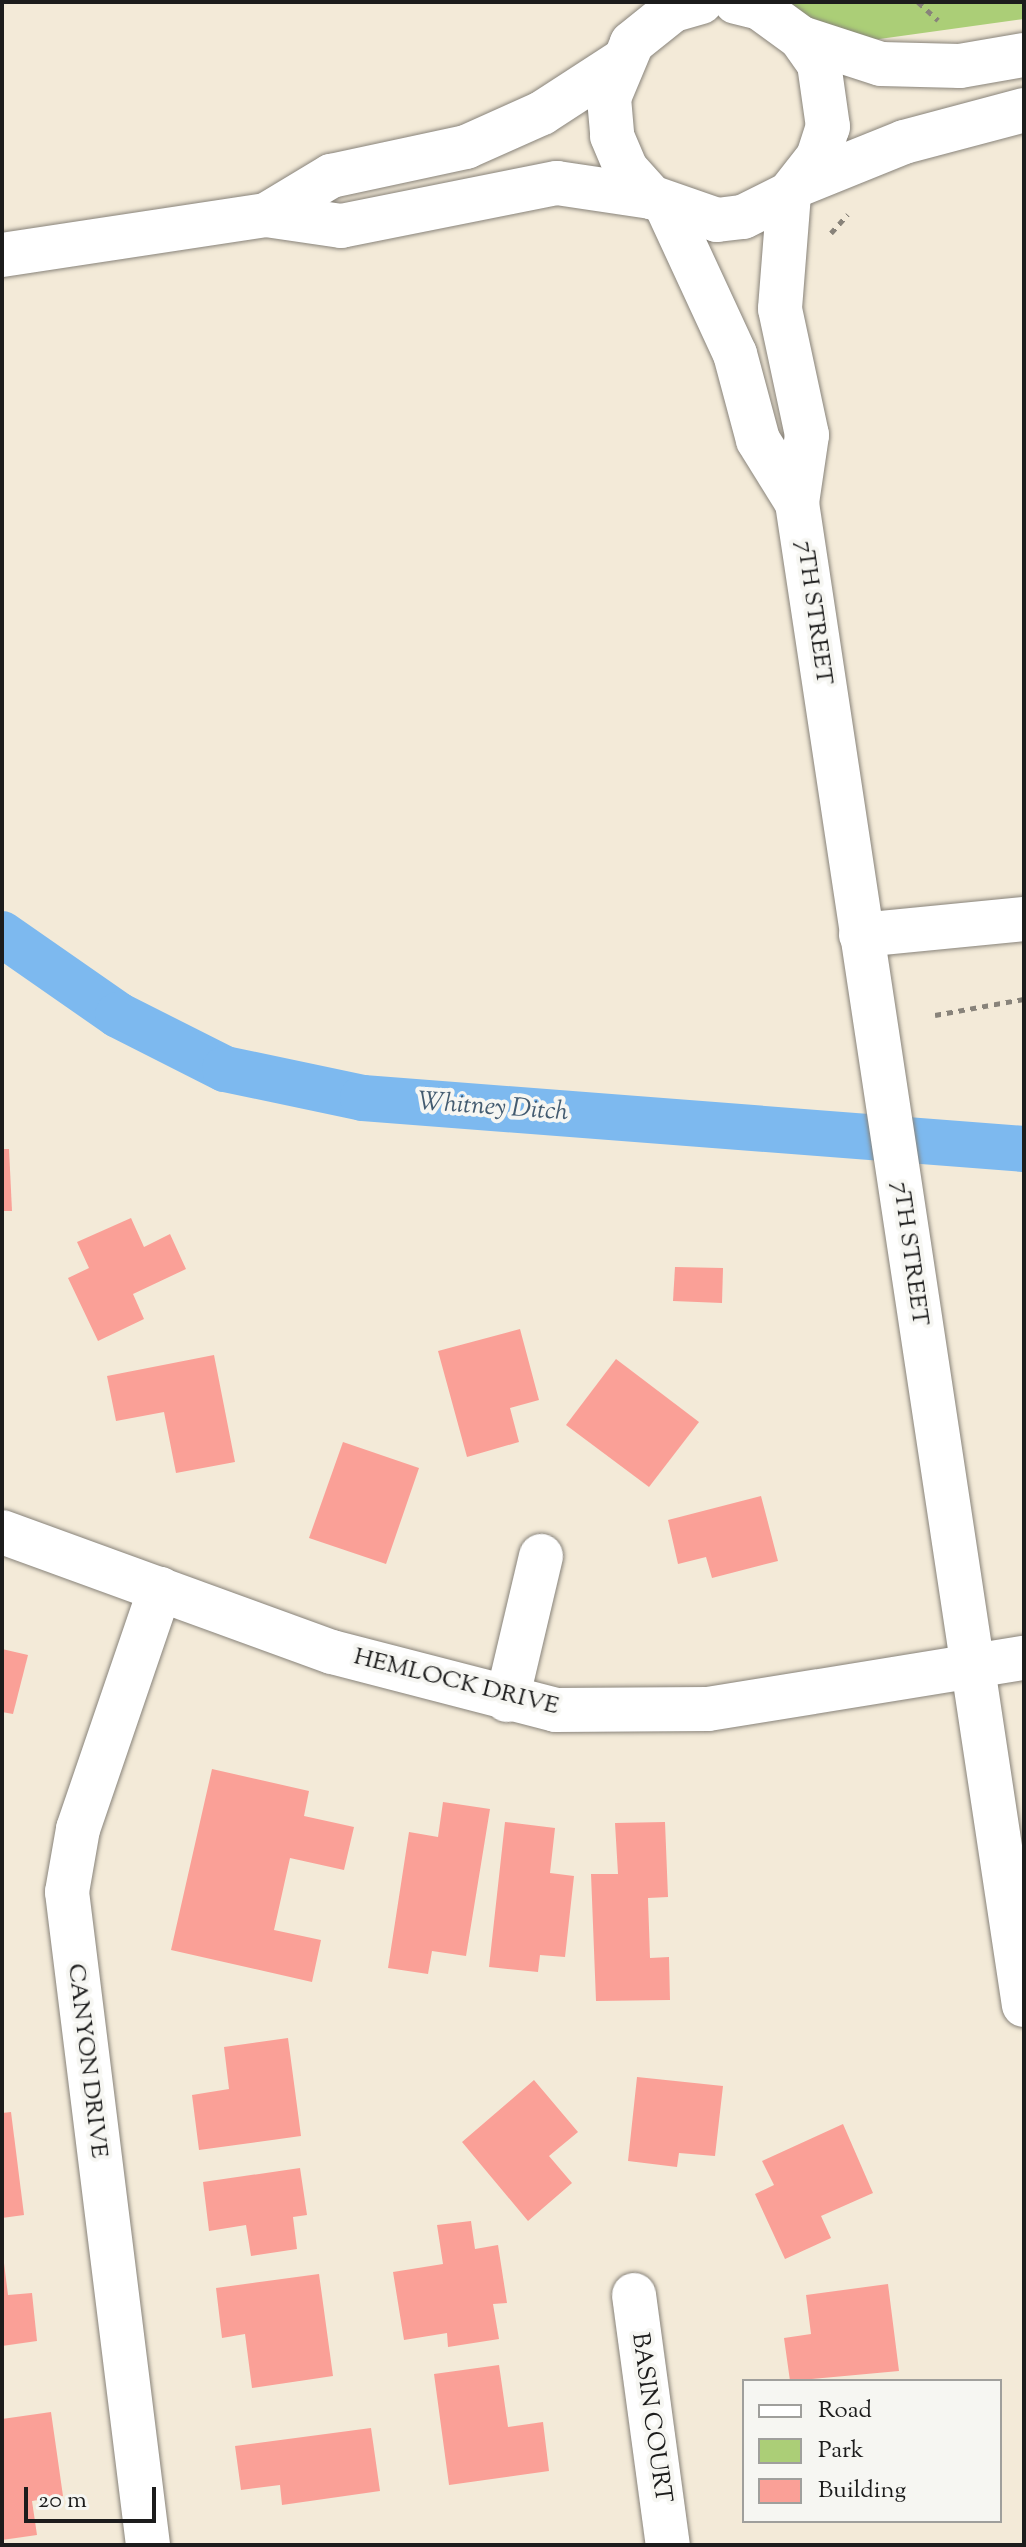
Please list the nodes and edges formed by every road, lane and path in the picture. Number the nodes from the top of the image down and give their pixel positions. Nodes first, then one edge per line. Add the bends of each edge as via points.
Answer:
1 (701, 2) edge
2 (736, 2) edge
3 (918, 2) edge
4 (652, 14) edge
5 (934, 18) dead end
6 (787, 21) edge
7 (1024, 55) edge
8 (619, 63) junction
9 (1024, 110) edge
10 (794, 189) junction
11 (659, 202) junction
12 (862, 205) dead end
13 (266, 215) junction
14 (825, 245) dead end
15 (2, 255) edge
16 (797, 503) junction
17 (1024, 919) edge
18 (861, 935) junction
19 (1024, 999) edge
20 (935, 1015) dead end
21 (2, 1532) edge
22 (541, 1556) dead end
23 (160, 1589) junction
24 (1024, 1658) edge
25 (969, 1665) junction
26 (507, 1700) junction
27 (1024, 2005) edge
28 (634, 2295) dead end
29 (655, 2543) edge
30 (148, 2545) edge

1 - 4 street
2 - 6 street
3 - 5 path
4 - 8 street
6 - 7 street via 881,64 960,66
6 - 10 street via 819,64 828,127
8 - 11 street, 7TH STREET via 609,98 612,136 626,169
8 - 13 street via 542,113 466,147 331,176
9 - 10 street via 904,142
10 - 11 street via 730,219
10 - 16 street, 7TH STREET via 780,309 807,435
11 - 13 street via 557,183 341,226
11 - 16 street, 7TH STREET via 735,354 758,440
12 - 14 path
13 - 15 street
16 - 18 street, 7TH STREET
17 - 18 street
18 - 25 street, 7TH STREET
19 - 20 path
21 - 23 street, HEMLOCK DRIVE
22 - 26 street
23 - 26 street, HEMLOCK DRIVE via 332,1652
23 - 30 street, CANYON DRIVE via 78,1829 67,1892
24 - 25 street, HEMLOCK DRIVE
25 - 26 street, HEMLOCK DRIVE via 708,1709 609,1713
25 - 27 street, 7TH STREET
28 - 29 street, BASIN COURT

